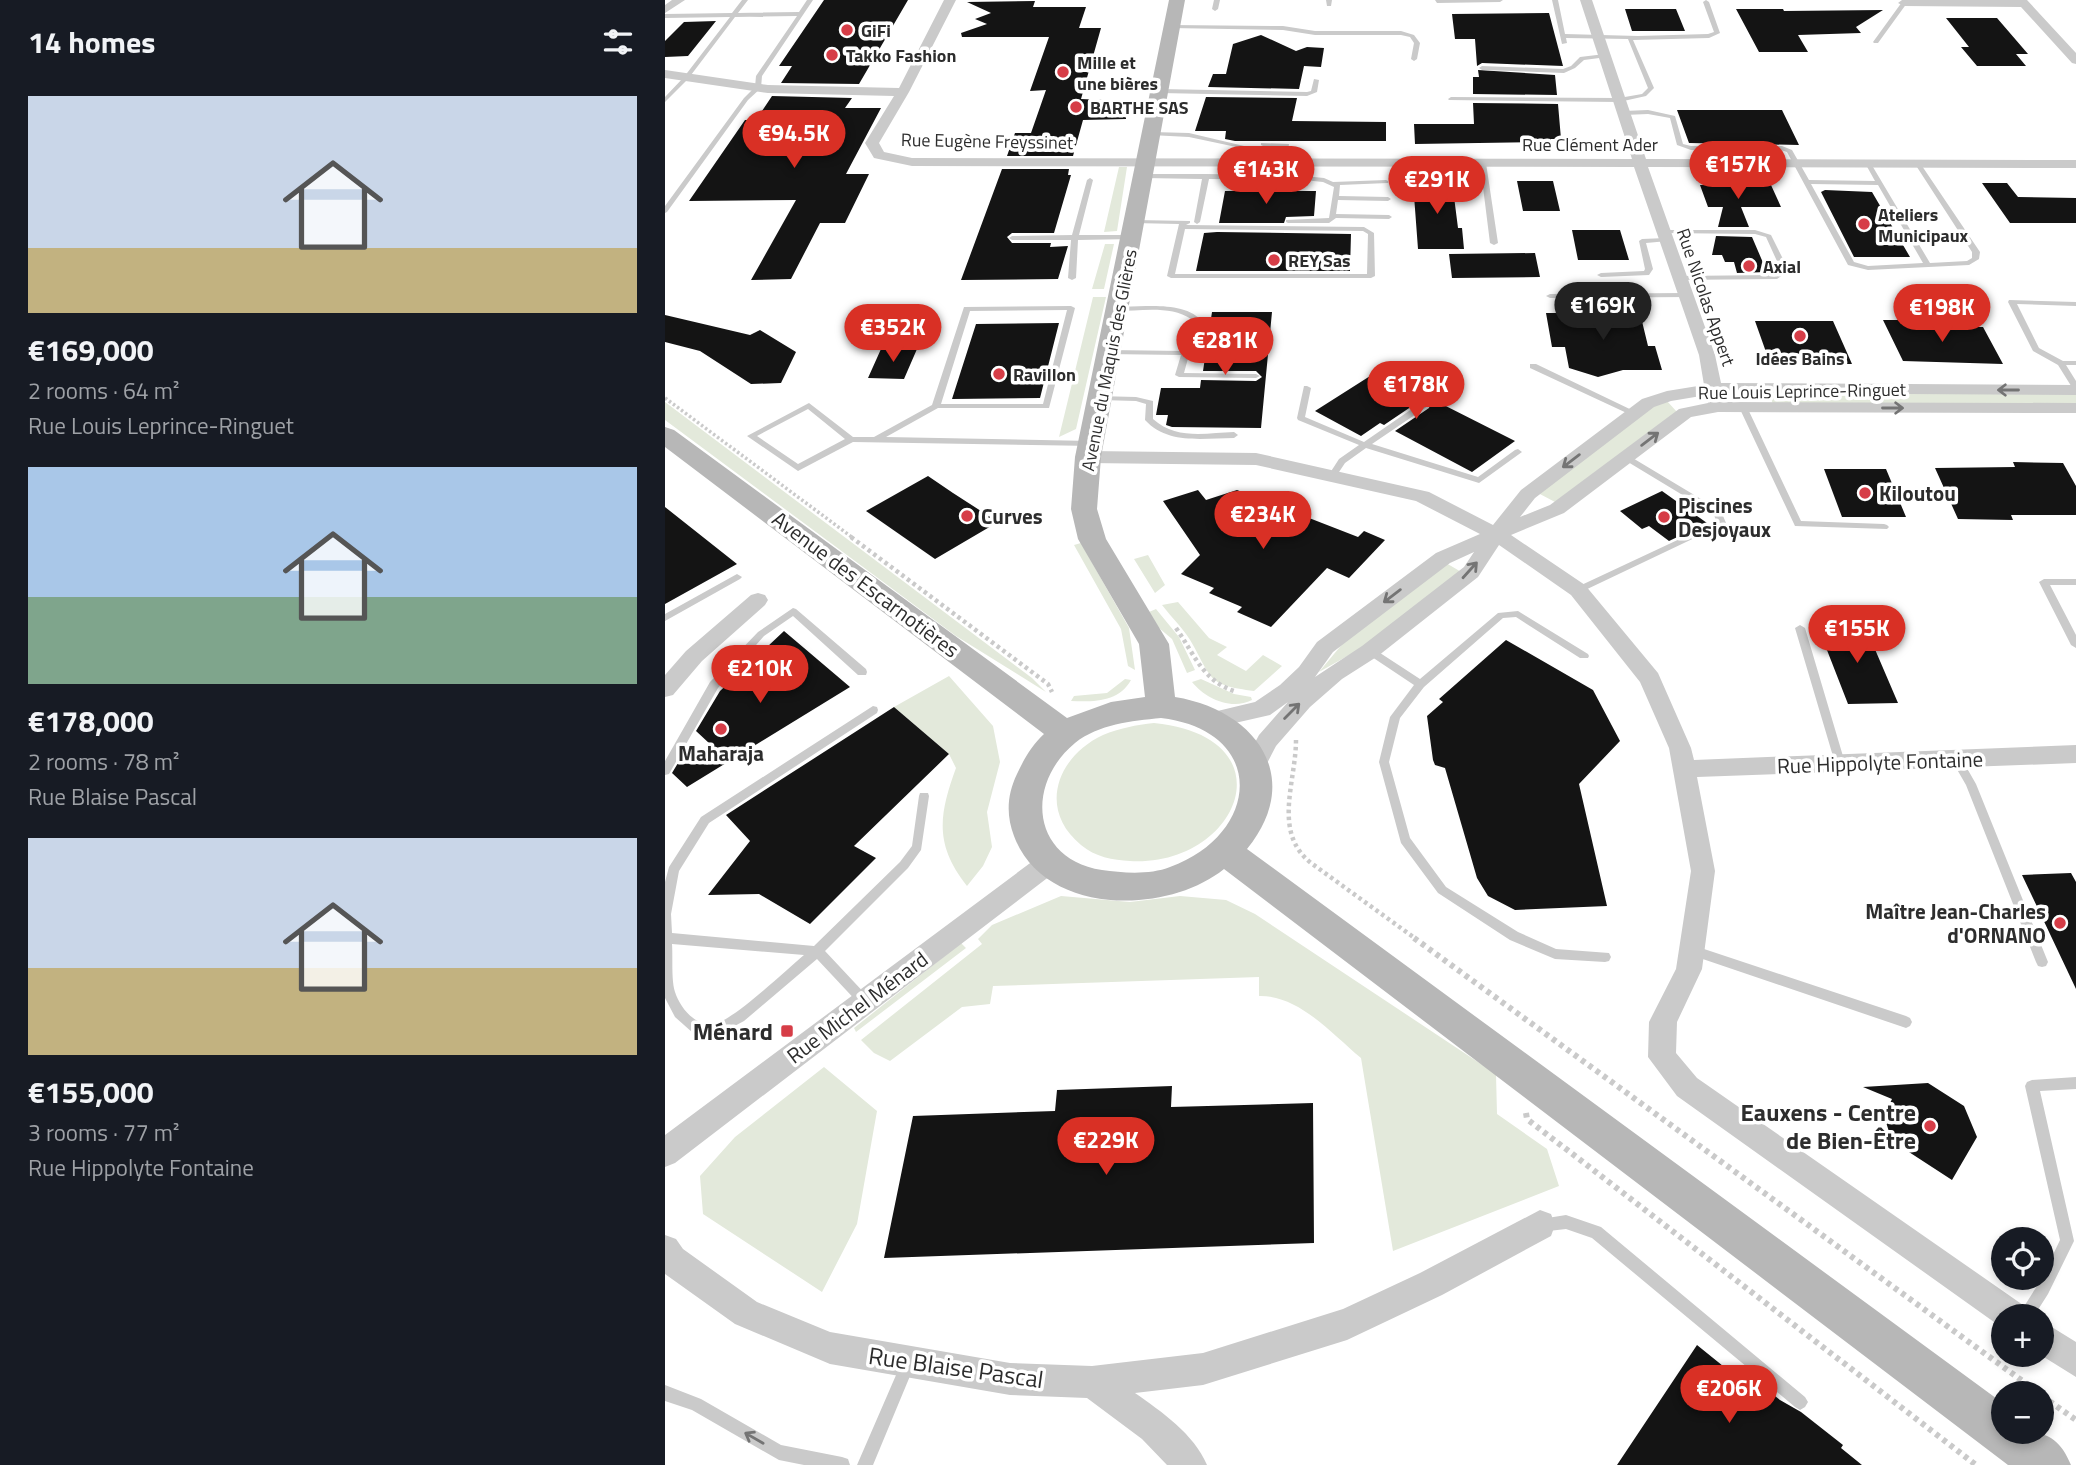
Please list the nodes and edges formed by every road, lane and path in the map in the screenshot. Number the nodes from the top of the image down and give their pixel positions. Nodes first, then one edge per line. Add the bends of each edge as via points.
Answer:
1 (679, 0) edge
2 (745, 0) edge
3 (810, 0) edge
4 (950, 0) edge
5 (1177, 0) edge
6 (1217, 0) edge
7 (1500, 0) edge
8 (1555, 0) edge
9 (1586, 0) edge
10 (1437, 1) edge
11 (1706, 2) dead end
12 (2023, 2) edge
13 (1904, 3) joint
14 (1215, 9) dead end
15 (665, 10) edge
16 (800, 14) junction
17 (733, 15) junction
18 (665, 16) edge
19 (1172, 27) junction
20 (1562, 36) junction
21 (1599, 37) junction
22 (1629, 38) junction
23 (1876, 42) dead end
24 (1564, 43) dead end
25 (1605, 56) junction
26 (1414, 59) dead end
27 (2076, 60) edge
28 (1482, 68) dead end
29 (665, 74) edge
30 (686, 78) junction
31 (1317, 80) dead end
32 (758, 88) junction
33 (1160, 91) junction
34 (903, 92) junction
35 (1451, 99) dead end
36 (665, 100) edge
37 (1622, 106) junction
38 (1152, 134) junction
39 (1263, 144) dead end
40 (1241, 146) dead end
41 (1284, 162) junction
42 (1483, 163) junction
43 (1642, 163) junction
44 (1797, 163) junction
45 (1868, 163) junction
46 (1918, 164) junction
47 (2076, 164) edge
48 (1145, 169) junction
49 (1206, 176) junction
50 (1090, 180) dead end
51 (1386, 182) dead end
52 (1808, 182) junction
53 (1335, 183) junction
54 (1880, 183) junction
55 (1335, 198) junction
56 (1388, 200) dead end
57 (665, 211) edge
58 (1332, 216) junction
59 (1389, 217) dead end
60 (1197, 222) junction
61 (1183, 225) junction
62 (1133, 229) junction
63 (1665, 236) junction
64 (1012, 238) dead end
65 (1075, 238) junction
66 (1494, 243) dead end
67 (1928, 265) junction
68 (1601, 275) dead end
69 (1072, 278) dead end
70 (1678, 278) junction
71 (1685, 295) junction
72 (1550, 296) dead end
73 (2074, 302) edge
74 (1117, 309) junction
75 (1109, 352) junction
76 (1185, 353) junction
77 (2061, 363) junction
78 (2076, 363) edge
79 (1533, 366) dead end
80 (1256, 376) dead end
81 (1307, 388) dead end
82 (2076, 389) edge
83 (665, 398) edge
84 (1100, 398) junction
85 (1717, 398) junction
86 (1425, 404) dead end
87 (936, 406) junction
88 (1743, 407) junction
89 (2076, 408) edge
90 (1634, 414) junction
91 (665, 435) edge
92 (1234, 435) dead end
93 (851, 439) junction
94 (877, 439) junction
95 (1365, 446) junction
96 (1090, 450) junction
97 (1518, 452) dead end
98 (1626, 457) junction
99 (1332, 476) junction
100 (1884, 527) dead end
101 (1496, 534) junction
102 (737, 577) dead end
103 (2076, 582) edge
104 (1578, 590) junction
105 (758, 600) dead end
106 (665, 618) edge
107 (1168, 620) dead end
108 (1800, 628) dead end
109 (2076, 645) edge
110 (1370, 651) junction
111 (1584, 656) dead end
112 (862, 672) dead end
113 (1420, 684) junction
114 (665, 689) edge
115 (1054, 700) dead end
116 (1259, 701) junction
117 (1161, 707) junction
118 (873, 710) dead end
119 (1213, 720) junction
120 (1281, 722) junction
121 (1066, 734) junction
122 (2076, 754) edge
123 (1956, 759) junction
124 (1840, 763) junction
125 (1254, 767) junction
126 (1684, 769) junction
127 (665, 771) edge
128 (924, 796) dead end
129 (1226, 852) junction
130 (1050, 862) junction
131 (666, 939) edge
132 (1692, 950) junction
133 (817, 951) junction
134 (1605, 957) dead end
135 (2042, 962) dead end
136 (865, 1002) junction
137 (1906, 1022) dead end
138 (1519, 1071) junction
139 (2076, 1083) edge
140 (665, 1153) edge
141 (1540, 1226) joint
142 (2071, 1245) edge
143 (665, 1250) edge
144 (1995, 1304) edge
145 (2033, 1304) edge
146 (2054, 1345) edge
147 (2076, 1361) edge
148 (909, 1362) junction
149 (2022, 1381) edge
150 (1092, 1382) junction
151 (665, 1393) edge
152 (1800, 1402) dead end
153 (2054, 1404) edge
154 (2076, 1420) edge
155 (842, 1465) edge
156 (865, 1465) edge
157 (1189, 1465) edge
158 (1976, 1465) edge
159 (2047, 1465) edge

1 - 15 street
2 - 17 lane
3 - 16 lane
4 - 34 street, Rue Eugène Freyssinet
5 - 19 main road, Avenue du Maquis des Glières
6 - 14 lane
7 - 10 lane
8 - 20 lane
9 - 21 street, Rue Nicolas Appert
11 - 22 lane via 1717,33 1697,38
12 - 13 street
12 - 27 street
13 - 23 lane
16 - 17 lane
16 - 32 lane via 759,76
17 - 18 lane
17 - 30 lane
19 - 26 lane via 1401,33 1417,43
19 - 33 main road, Avenue du Maquis des Glières
20 - 21 lane
20 - 24 lane
21 - 22 lane
21 - 25 street, Rue Nicolas Appert
22 - 37 lane via 1651,88
25 - 28 lane via 1582,58 1564,71
25 - 37 street, Rue Nicolas Appert
29 - 30 street
30 - 32 street
30 - 36 lane
31 - 33 lane via 1314,92 1307,94
32 - 34 street
32 - 57 lane
33 - 38 main road, Avenue du Maquis des Glières
34 - 48 street, Rue Eugène Freyssinet via 871,144 880,155 912,162
35 - 37 lane
37 - 43 street, Rue Nicolas Appert
37 - 44 lane via 1673,117 1681,145 1782,148 1790,151
38 - 40 lane via 1189,135
38 - 48 main road, Avenue du Maquis des Glières
39 - 41 lane via 1287,145
41 - 42 street, Rue Clément Ader
41 - 48 street, Rue Clément Ader
42 - 43 street, Rue Clément Ader
42 - 66 lane
43 - 44 street, Rue Clément Ader
43 - 63 street, Rue Nicolas Appert
44 - 45 street, Rue Clément Ader
44 - 52 lane
45 - 46 street, Rue Clément Ader
45 - 54 lane
46 - 47 street, Rue Clément Ader
46 - 67 lane via 1976,253 1969,263
48 - 49 lane
48 - 62 main road, Avenue du Maquis des Glières
49 - 53 lane
49 - 60 lane
50 - 65 lane
51 - 53 lane
52 - 54 lane
52 - 67 lane via 1851,263 1868,268
53 - 55 lane
54 - 67 lane
55 - 56 lane
55 - 58 lane
58 - 59 lane
58 - 60 lane via 1329,221
60 - 61 lane
61 - 61 lane via 1171,276 1371,276 1371,233 1364,229
61 - 62 lane
62 - 65 lane
62 - 74 main road, Avenue du Maquis des Glières
63 - 68 lane via 1642,241 1649,269 1646,274
63 - 70 street, Rue Nicolas Appert
63 - 70 lane via 1755,232 1769,236 1785,271 1777,277
64 - 65 lane
65 - 69 lane
70 - 71 street, Rue Nicolas Appert
71 - 72 lane
71 - 85 street, Rue Nicolas Appert
73 - 77 lane via 2011,302 2036,349
74 - 75 main road, Avenue du Maquis des Glières
74 - 76 lane via 1191,314 1195,318
75 - 76 lane
75 - 84 main road, Avenue du Maquis des Glières
76 - 80 lane via 1179,375
77 - 78 lane
77 - 82 lane
79 - 90 lane
81 - 95 lane via 1301,418
82 -> 85 street, Rue Louis Leprince-Ringuet
83 - 115 path via 1048,684
84 - 92 lane via 1150,403 1149,420 1170,435
84 - 96 main road, Avenue du Maquis des Glières
85 - 88 street, Rue Louis Leprince-Ringuet
85 - 90 street, Rue Louis Leprince-Ringuet via 1667,396
98 -> 85 street, Rue Louis Leprince-Ringuet via 1685,413
86 - 95 lane
87 - 87 lane via 1046,406 1071,308 967,309
87 - 94 lane
88 -> 89 street, Rue Louis Leprince-Ringuet
88 - 100 lane via 1798,524
90 -> 101 street, Rue Louis Leprince-Ringuet via 1528,494
91 - 121 main road, Avenue des Escarnotières
93 - 93 lane via 798,468 751,436 809,405
93 - 94 lane
94 - 96 lane
95 - 97 lane via 1479,480
95 - 99 lane via 1342,461
96 - 99 street via 1256,459
96 - 117 main road, Avenue du Maquis des Glières via 1084,509 1089,529 1154,644
98 - 101 street, Rue Louis Leprince-Ringuet via 1557,509
98 - 104 lane via 1718,513 1721,523
99 - 101 street via 1422,496
101 - 104 street
110 -> 101 street, Rue Louis Leprince-Ringuet via 1471,572
101 -> 116 street, Rue Louis Leprince-Ringuet via 1443,558 1325,647 1288,691
102 - 106 lane
103 - 109 lane via 2044,582
104 - 126 street via 1650,679 1681,748
105 - 114 street via 694,656
107 - 116 path via 1189,644 1201,672 1228,690
108 - 124 lane
110 - 113 lane
120 -> 110 street, Rue Louis Leprince-Ringuet via 1334,673
111 - 113 lane via 1518,614 1501,615
112 - 127 lane via 793,611 761,634 714,685
113 - 134 lane via 1395,717 1384,762 1405,840 1442,890 1514,936 1555,954
116 - 119 street, Rue Louis Leprince-Ringuet
117 - 119 main road
117 - 121 main road via 1095,718
118 - 131 lane via 705,820 673,870 665,914
119 - 125 main road via 1239,740
120 - 125 street, Rue Louis Leprince-Ringuet
120 - 149 path via 1296,741 1297,760 1286,814 1297,849
121 - 130 main road via 1042,757 1027,783 1023,812 1031,840
122 - 123 street, Rue Hippolyte Fontaine
123 - 124 street, Rue Hippolyte Fontaine
123 - 135 lane via 1971,784
124 - 126 street, Rue Hippolyte Fontaine
125 - 129 main road via 1257,803 1246,829
126 - 132 street via 1703,871
128 - 133 lane via 917,847
129 - 130 main road via 1194,873 1157,885 1118,887 1081,880
129 - 138 main road
130 - 136 street, Rue Michel Ménard
131 - 133 lane
131 - 133 lane via 668,991 679,1013 697,1029 716,1030 740,1017
132 - 137 lane
132 - 144 street via 1689,969 1663,1022 1662,1057 1687,1087
133 - 136 lane
136 - 140 street, Rue Michel Ménard
138 - 158 path via 1527,1119
138 - 159 main road
139 - 142 lane via 2032,1086
141 - 150 street, Rue Blaise Pascal via 1347,1324 1203,1369
141 - 152 lane via 1566,1222 1596,1232
142 - 145 lane
143 - 148 street, Rue Blaise Pascal via 672,1260 746,1313 830,1348
146 - 147 street
148 - 150 street, Rue Blaise Pascal via 1010,1379
148 - 156 lane
150 - 157 street via 1154,1427
155 -> 151 lane via 779,1452 696,1404
153 - 154 path

